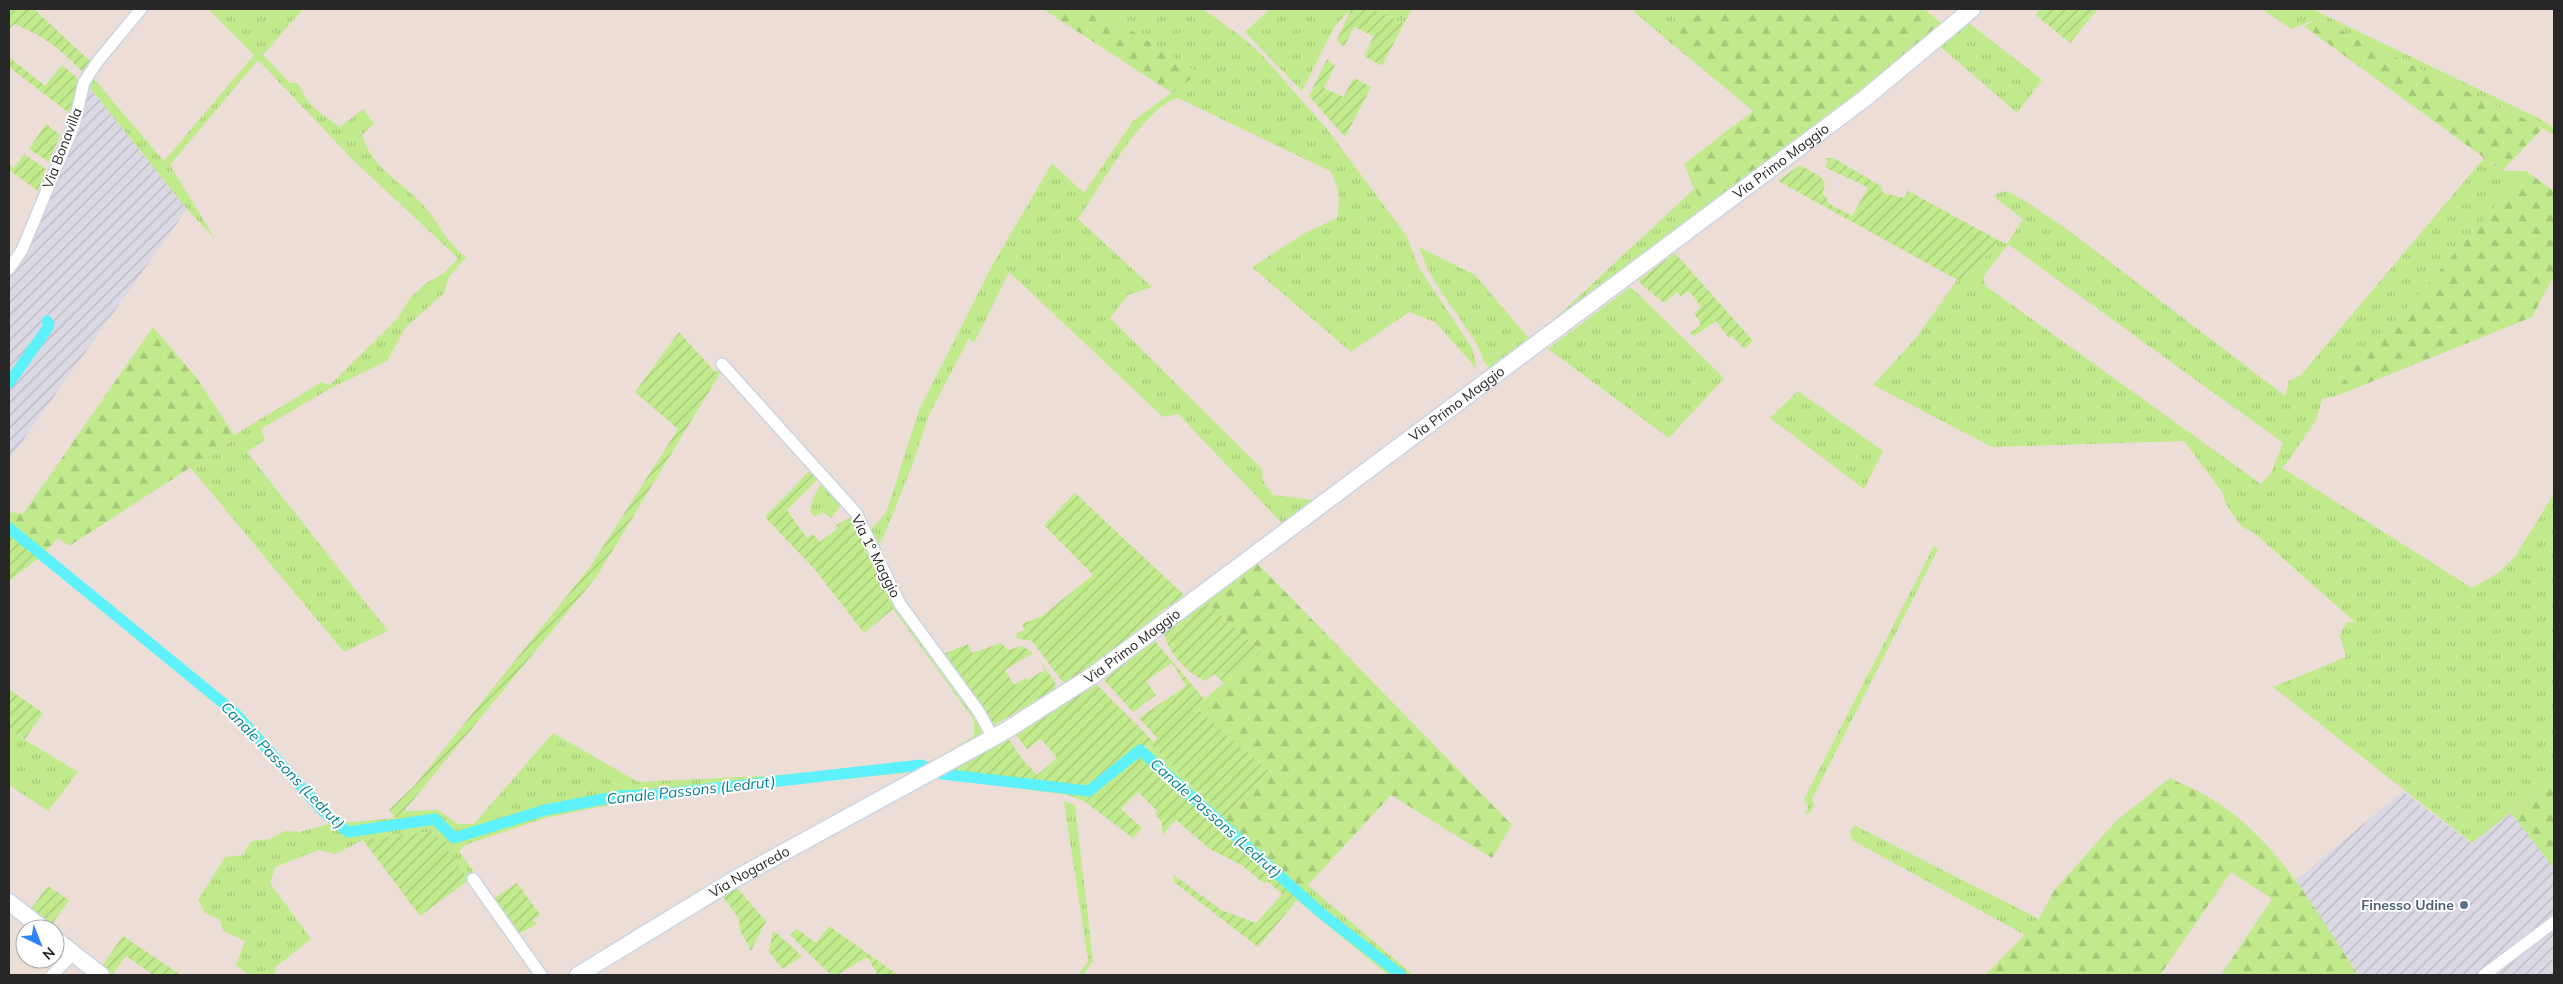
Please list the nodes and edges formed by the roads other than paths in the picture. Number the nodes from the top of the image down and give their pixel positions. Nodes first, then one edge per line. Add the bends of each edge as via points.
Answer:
1 (141, 9) edge
2 (1972, 9) edge
3 (9, 269) edge
4 (722, 364) dead end
5 (993, 738) junction
6 (931, 771) joint
7 (473, 878) dead end
8 (9, 902) edge
9 (30, 919) edge
10 (2554, 922) edge
11 (65, 947) edge
12 (73, 954) junction
13 (52, 975) edge
14 (101, 975) edge
15 (541, 975) edge
16 (578, 975) edge
17 (2484, 975) edge

1 - 3 street, Via Bonavilla via 84,82 74,125 22,250
2 - 5 street, Via Primo Maggio via 1864,99 1203,594 1095,674
4 - 5 street, Via 1° Maggio via 856,513 900,604 979,712
5 - 6 street, Via Primo Maggio
6 - 16 street, Via Nogaredo via 735,879
7 - 15 street
8 - 9 street
10 - 17 street
11 - 12 street
12 - 13 street
12 - 14 street

